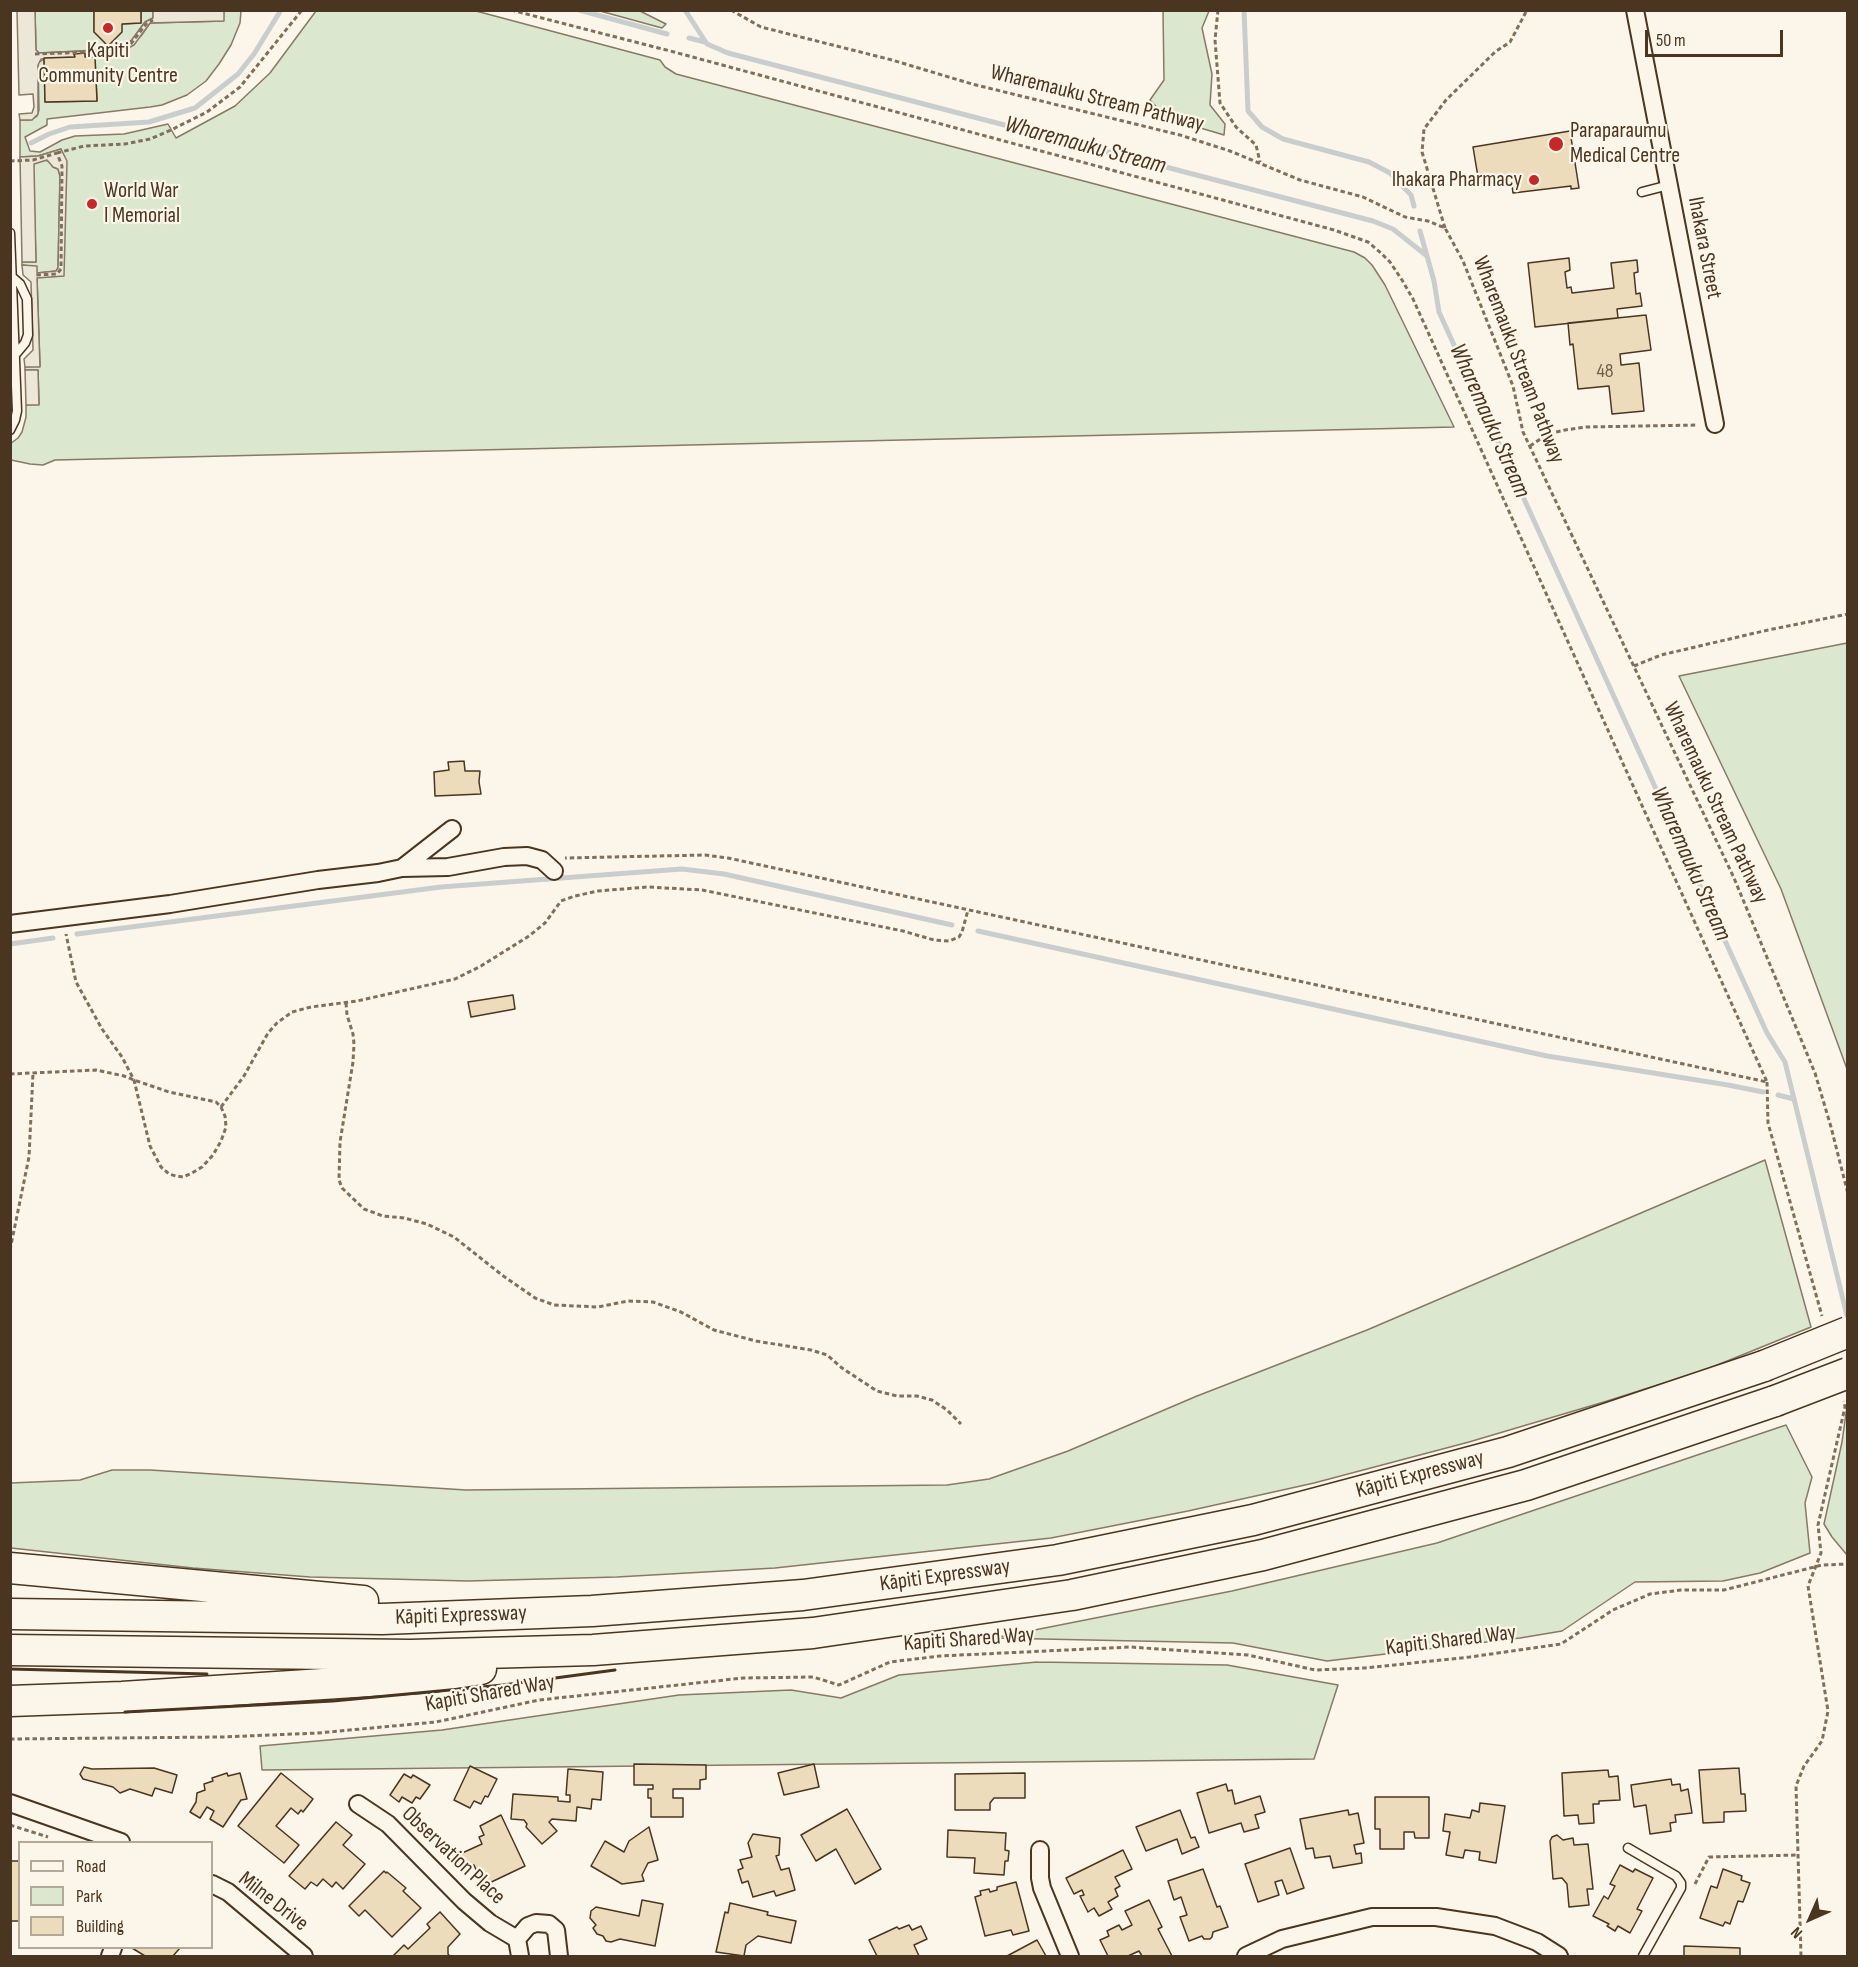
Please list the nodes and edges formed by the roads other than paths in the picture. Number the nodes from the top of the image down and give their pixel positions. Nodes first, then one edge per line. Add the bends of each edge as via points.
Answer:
1 (1635, 10) edge
2 (1669, 185) junction
3 (1642, 192) dead end
4 (10, 233) edge
5 (12, 277) junction
6 (15, 355) junction
7 (1715, 424) road end
8 (10, 430) edge
9 (452, 829) dead end
10 (551, 867) road end
11 (402, 868) junction
12 (10, 924) edge
13 (1848, 1332) edge
14 (1848, 1372) edge
15 (10, 1568) edge
16 (10, 1614) edge
17 (527, 1614) junction
18 (10, 1650) edge
19 (593, 1650) junction
20 (10, 1701) edge
21 (10, 1803) edge
22 (358, 1804) dead end
23 (118, 1841) edge
24 (1628, 1848) dead end
25 (1040, 1851) dead end
26 (213, 1884) edge
27 (517, 1939) junction
28 (304, 1956) edge
29 (520, 1956) edge
30 (559, 1956) edge
31 (1070, 1956) edge
32 (1246, 1956) edge
33 (1559, 1956) edge
34 (1643, 1956) edge

1 - 2 street, Ihakara Street
2 - 3 lane
2 - 7 street, Ihakara Street
4 - 5 lane
5 - 6 lane
5 - 6 lane via 27,299 28,335
6 - 8 lane via 17,411
9 - 11 street
10 - 11 street via 527,856 448,867
11 - 12 street
13 - 17 highway, Kāpiti Expressway, bridge via 1764,1366 1508,1452 1253,1520 1058,1560 803,1595
14 - 19 highway, Kāpiti Expressway, bridge via 1775,1401 1526,1485 1263,1556 1072,1595 824,1631
15 - 17 highway
16 - 17 highway, Kāpiti Expressway via 382,1619
18 - 19 highway, Kāpiti Expressway via 411,1655
19 - 20 highway via 431,1677
21 - 23 street
22 - 27 street, Observation Place via 388,1824 464,1901
24 - 34 lane via 1676,1876 1681,1883
25 - 31 street via 1042,1888
26 - 28 street, Milne Drive via 228,1892
27 - 29 street
27 - 30 street via 528,1926 549,1924 556,1930
32 - 33 street via 1282,1939 1372,1917 1436,1917 1495,1926 1537,1942

